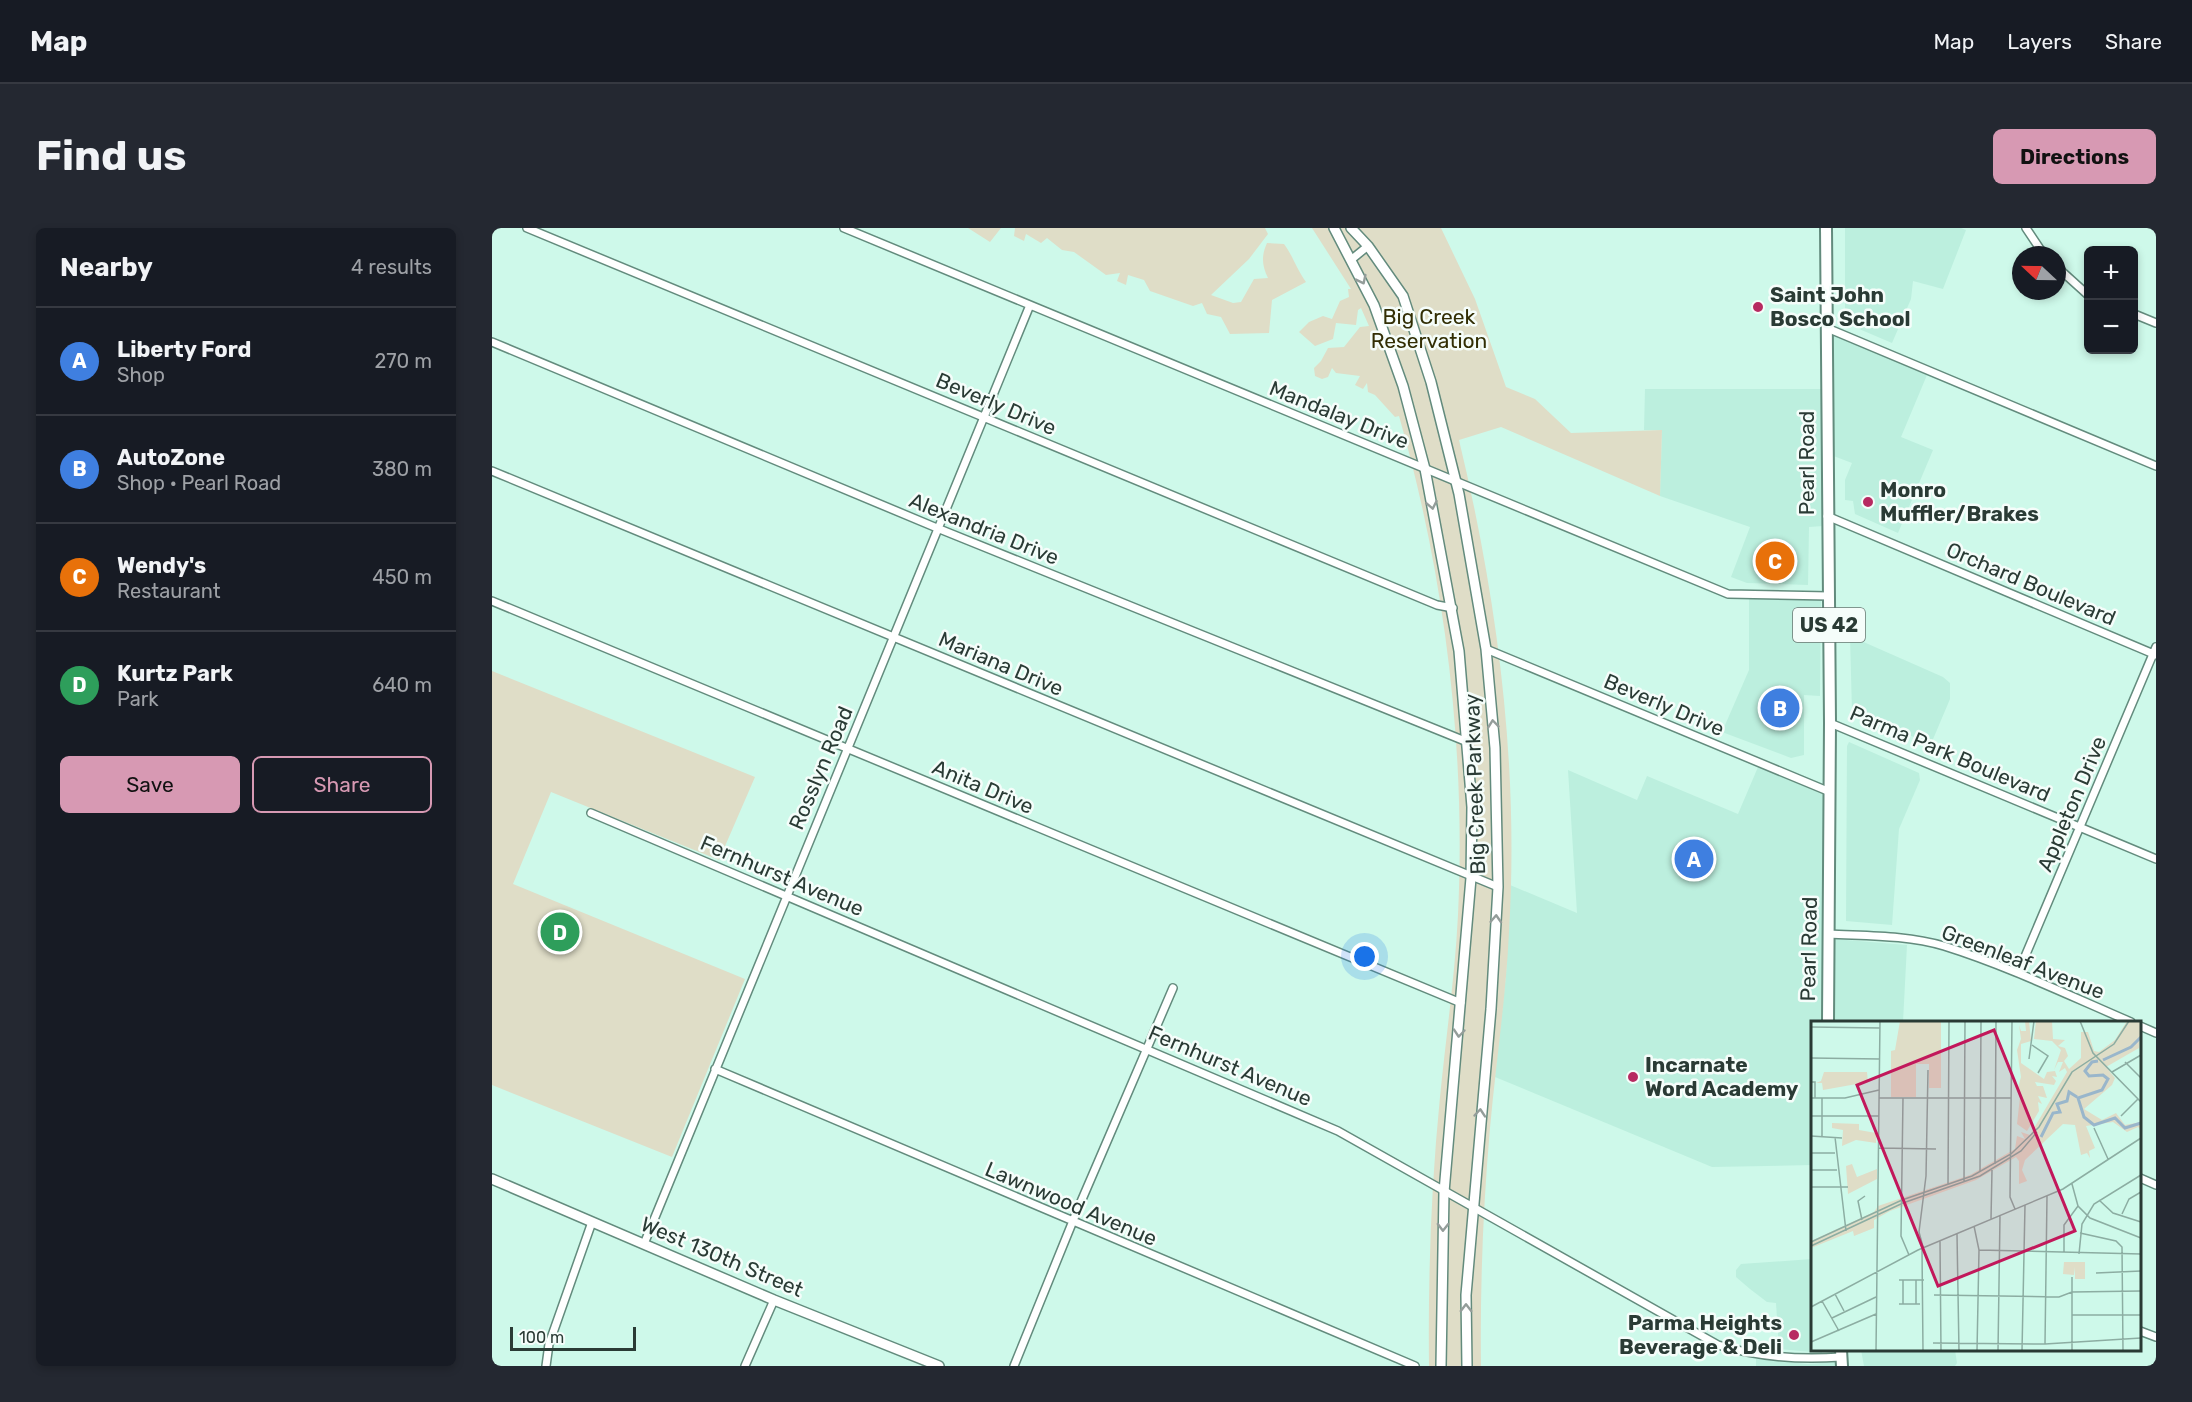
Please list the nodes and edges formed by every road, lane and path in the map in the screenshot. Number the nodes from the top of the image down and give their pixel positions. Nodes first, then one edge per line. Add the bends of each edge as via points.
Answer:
1 (527, 228) edge
2 (844, 228) edge
3 (1334, 228) edge
4 (1351, 228) edge
5 (1826, 228) edge
6 (2026, 228) edge
7 (1368, 246) junction
8 (2038, 246) edge
9 (1352, 259) junction
10 (2066, 275) edge
11 (2084, 291) edge
12 (1030, 305) junction
13 (2138, 316) edge
14 (2156, 324) edge
15 (1827, 328) junction
16 (492, 342) edge
17 (982, 416) junction
18 (2156, 466) edge
19 (1425, 469) junction
20 (492, 471) edge
21 (1455, 482) junction
22 (1827, 516) junction
23 (937, 528) junction
24 (1829, 596) junction
25 (492, 601) edge
26 (1453, 608) junction
27 (893, 637) junction
28 (1486, 649) junction
29 (2155, 652) edge
30 (1830, 723) junction
31 (1465, 741) junction
32 (848, 748) junction
33 (1830, 792) junction
34 (591, 813) dead end
35 (2080, 826) junction
36 (2156, 859) edge
37 (1471, 878) junction
38 (1498, 887) junction
39 (785, 896) junction
40 (1829, 934) junction
41 (2018, 974) junction
42 (1173, 987) dead end
43 (1461, 1002) junction
44 (1828, 1021) edge
45 (2126, 1021) edge
46 (2141, 1027) edge
47 (2156, 1033) edge
48 (1146, 1047) junction
49 (715, 1070) junction
50 (492, 1179) edge
51 (2141, 1179) edge
52 (2156, 1185) edge
53 (1444, 1192) junction
54 (1473, 1207) junction
55 (592, 1222) junction
56 (1072, 1222) junction
57 (644, 1244) junction
58 (774, 1300) junction
59 (2141, 1332) edge
60 (2156, 1337) edge
61 (1841, 1357) edge
62 (546, 1366) edge
63 (745, 1366) edge
64 (939, 1366) edge
65 (1014, 1366) edge
66 (1415, 1366) edge
67 (1441, 1366) edge
68 (1467, 1366) edge

1 - 17 street, Beverly Drive
2 - 12 street, Mandalay Drive
3 - 9 street, Big Creek Parkway
4 - 7 street, Big Creek Parkway
5 - 15 main road, Pearl Road / US 42
6 - 8 street
7 - 9 street
7 - 21 street, Big Creek Parkway via 1403,296 1431,382
9 -> 19 street, Big Creek Parkway via 1374,305 1399,376
10 - 11 street
12 - 17 street, Rosslyn Road
12 - 19 street, Mandalay Drive
13 - 14 street
15 - 18 street
15 - 22 main road, Pearl Road / US 42
16 - 23 street, Alexandria Drive
17 - 23 street, Rosslyn Road
17 - 26 street, Beverly Drive via 1440,607
19 - 21 street, Mandalay Drive
19 -> 26 street, Big Creek Parkway
20 - 27 street, Mariana Drive
21 - 24 street, Mandalay Drive via 1728,594
21 - 28 street, Big Creek Parkway
22 - 24 main road, Pearl Road / US 42
22 - 29 street, Orchard Boulevard
23 - 27 street, Rosslyn Road
23 - 31 street, Alexandria Drive
24 - 30 main road, Pearl Road / US 42
25 - 32 street, Anita Drive
26 - 31 street, Big Creek Parkway via 1460,651
27 - 32 street, Rosslyn Road
27 - 37 street, Mariana Drive
28 - 33 street, Beverly Drive
38 -> 28 street, Big Creek Parkway via 1496,748
29 - 35 street, Appleton Drive
30 - 33 main road, Pearl Road / US 42
30 - 35 street, Parma Park Boulevard
31 - 37 street, Big Creek Parkway via 1472,807
32 - 39 street, Rosslyn Road
32 - 43 street, Anita Drive
33 - 40 main road, Pearl Road / US 42
34 - 39 street, Fernhurst Avenue
35 - 36 street, Parma Park Boulevard
35 - 41 street, Appleton Drive
37 - 38 street, Mariana Drive
37 - 43 street, Big Creek Parkway
54 -> 38 street, Big Creek Parkway
39 - 48 street, Fernhurst Avenue
39 - 49 street, Rosslyn Road
40 - 41 street, Greenleaf Avenue via 1891,937 1942,946
40 - 44 main road, Pearl Road / US 42
41 - 45 street, Greenleaf Avenue
42 - 48 street
43 -> 53 street, Big Creek Parkway
46 - 47 street
48 - 53 street, Fernhurst Avenue via 1338,1131
48 - 56 street
49 - 56 street, Lawnwood Avenue
49 - 57 street, Rosslyn Road
50 - 55 street, West 130th Street
51 - 52 street
53 - 54 street, Fernhurst Avenue
53 -> 67 street, Big Creek Parkway
54 - 61 street, Fernhurst Avenue via 1718,1345 1750,1354
68 -> 54 street, Big Creek Parkway via 1466,1295
55 - 57 street, West 130th Street
55 - 62 street via 549,1344
56 - 65 street
56 - 66 street, Lawnwood Avenue
57 - 58 street, West 130th Street
58 - 63 street
58 - 64 street, West 130th Street
59 - 60 street

